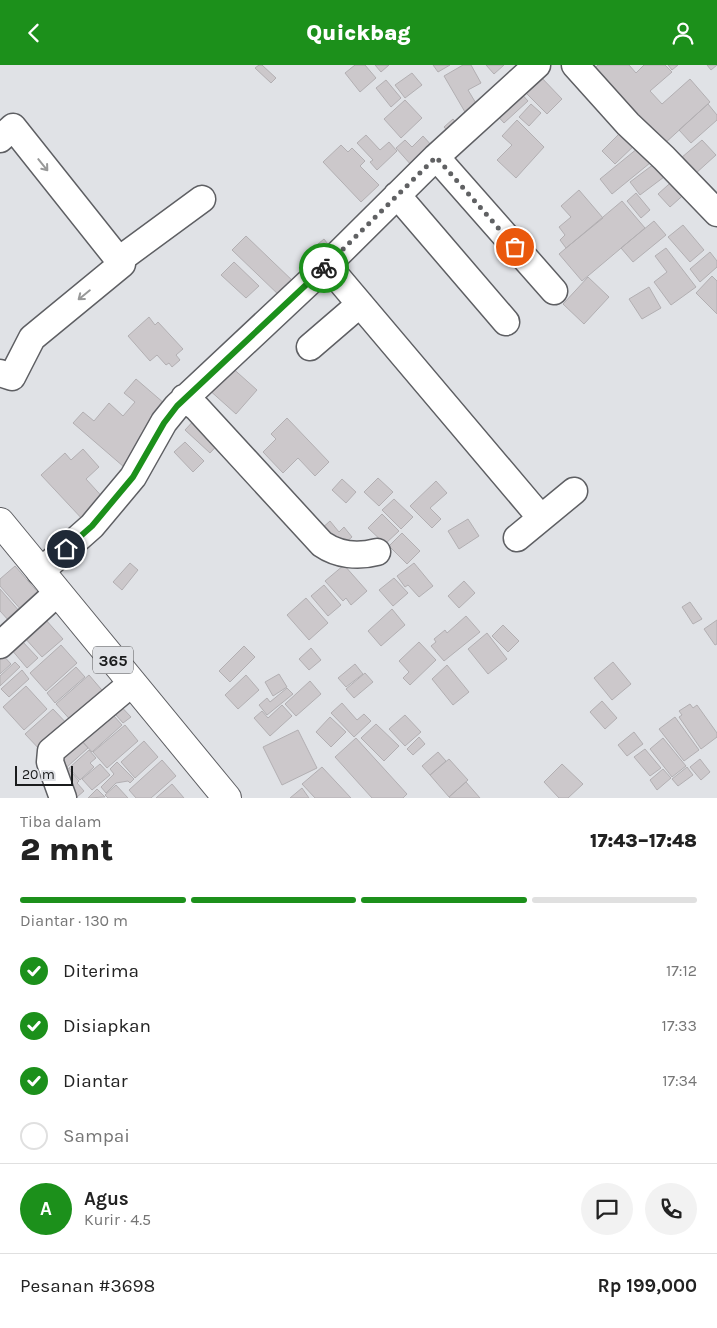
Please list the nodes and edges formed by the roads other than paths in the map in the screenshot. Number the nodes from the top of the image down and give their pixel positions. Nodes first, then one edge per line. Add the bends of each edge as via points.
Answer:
1 (537, 65) edge
2 (575, 65) edge
3 (0, 139) edge
4 (436, 157) junction
5 (397, 195) junction
6 (202, 199) dead end
7 (717, 213) edge
8 (119, 260) junction
9 (327, 265) junction
10 (554, 291) dead end
11 (360, 304) junction
12 (506, 322) dead end
13 (310, 347) dead end
14 (0, 373) edge
15 (184, 398) junction
16 (574, 491) dead end
17 (541, 519) junction
18 (0, 522) edge
19 (517, 539) dead end
20 (377, 552) dead end
21 (40, 572) junction
22 (58, 593) junction
23 (0, 645) edge
24 (132, 683) junction
25 (66, 794) edge
26 (227, 798) edge

1 - 4 street
2 - 7 street via 628,124
3 -> 8 street via 13,127
4 - 5 street
4 - 10 street
5 - 9 street
5 - 12 street
6 - 8 street
8 -> 14 street via 122,264 32,338 12,377
9 - 11 street
9 - 15 street
11 - 13 street
11 - 17 street
15 - 20 street via 197,408 322,544 331,550 356,555
15 - 21 street via 164,423 133,477 92,526
16 - 17 street
17 - 19 street
18 - 21 main road, 365
21 - 22 main road, 365
22 - 23 street
22 - 24 main road, 365
24 - 25 street via 51,751 50,762
24 - 26 main road, 365

